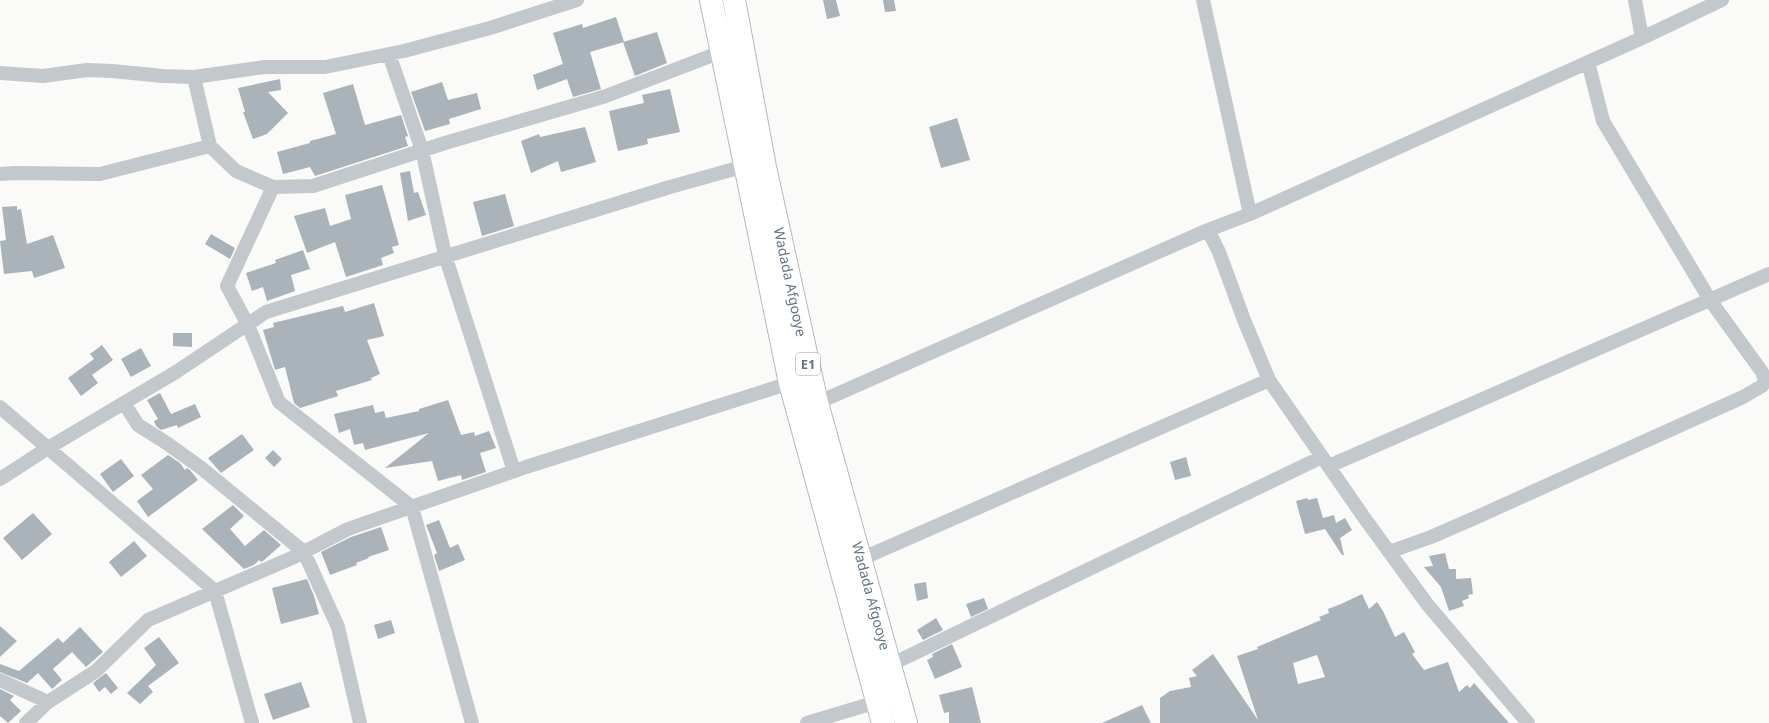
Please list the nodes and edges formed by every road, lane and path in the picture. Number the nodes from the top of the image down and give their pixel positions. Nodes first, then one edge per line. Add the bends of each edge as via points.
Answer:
1 (577, 0) edge
2 (711, 0) edge
3 (734, 0) edge
4 (1203, 0) edge
5 (1635, 0) edge
6 (1722, 0) edge
7 (1642, 38) junction
8 (721, 52) junction
9 (390, 54) junction
10 (1588, 62) junction
11 (0, 73) edge
12 (194, 77) junction
13 (210, 146) junction
14 (422, 150) junction
15 (745, 166) junction
16 (0, 174) edge
17 (273, 187) junction
18 (1250, 214) junction
19 (1208, 230) junction
20 (445, 255) junction
21 (1769, 274) edge
22 (1710, 300) junction
23 (248, 326) junction
24 (1270, 380) junction
25 (790, 383) junction
26 (124, 403) junction
27 (817, 403) junction
28 (0, 407) edge
29 (48, 448) junction
30 (1326, 462) junction
31 (514, 471) junction
32 (0, 479) edge
33 (412, 507) junction
34 (304, 552) junction
35 (1389, 552) junction
36 (861, 559) junction
37 (215, 591) junction
38 (890, 665) junction
39 (0, 680) edge
40 (48, 702) junction
41 (877, 702) junction
42 (26, 723) edge
43 (252, 723) edge
44 (360, 723) edge
45 (472, 723) edge
46 (807, 723) edge
47 (883, 723) edge
48 (906, 723) edge
49 (1528, 723) edge

1 - 9 street via 490,28
2 - 8 highway, Wadada Afgooye / E1
3 - 27 highway, Wadada Afgooye / E1 via 765,167
4 - 18 street
5 - 7 street
6 - 7 street
7 - 10 street
8 - 14 street via 606,96
8 - 15 highway, Wadada Afgooye / E1
9 - 12 street via 326,68 265,67
9 - 14 street
10 - 18 street
10 - 22 street via 1603,121
11 - 12 street via 43,76 87,70
12 - 13 street
13 - 16 street via 100,174
13 - 17 street via 236,171
14 - 17 street via 313,186
14 - 20 street
15 - 20 street
15 - 25 highway, Wadada Afgooye / E1
17 - 23 street via 227,286
18 - 19 street
19 - 24 street
19 - 27 street
20 - 23 street via 266,312
20 - 31 street
21 - 22 street
22 - 30 street
22 - 35 street via 1762,372 1765,380 1762,386 1743,397 1485,514
23 - 26 street
23 - 33 street via 279,402
24 - 30 street
24 - 36 street
25 - 31 street
25 - 41 highway, Wadada Afgooye / E1
26 - 29 street
26 - 34 street via 138,425 200,466
27 - 36 highway, Wadada Afgooye / E1
28 - 29 street
29 - 32 street
29 - 37 street
30 - 35 street
30 - 38 street
31 - 33 street
33 - 34 street via 348,529
33 - 45 street
34 - 37 street
34 - 44 street via 338,627
35 - 49 street via 1428,604
36 - 38 highway, Wadada Afgooye / E1
37 - 40 street via 148,620 96,671
37 - 43 street
38 - 48 highway, Wadada Afgooye / E1
39 - 40 street
40 - 42 street
41 - 46 street
41 - 47 highway, Wadada Afgooye / E1

